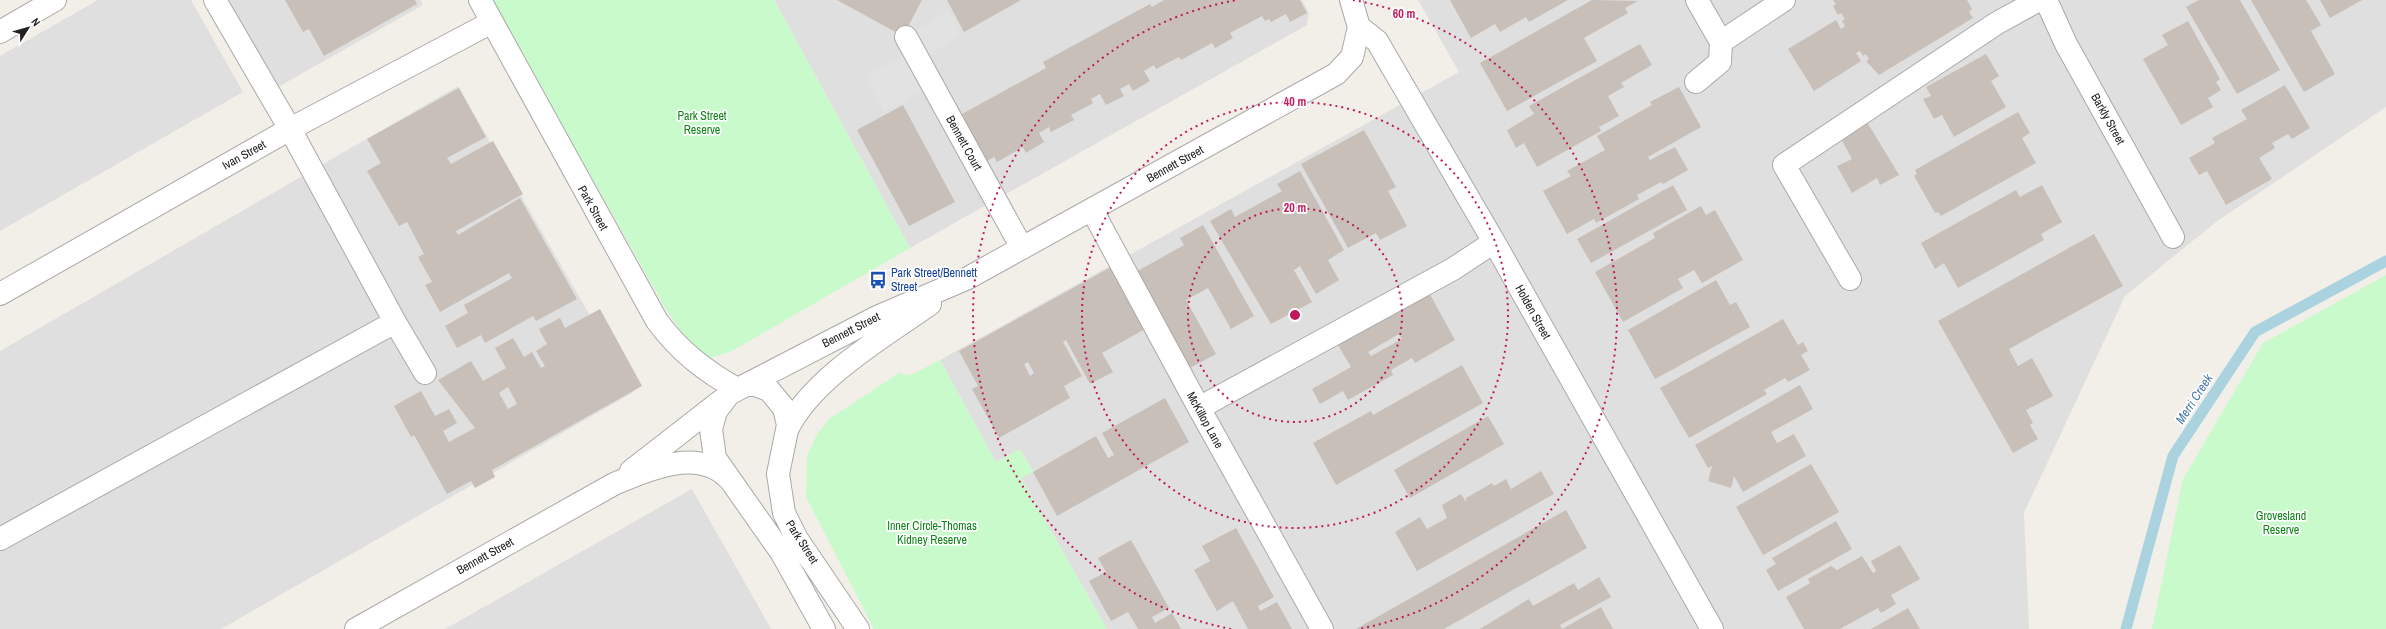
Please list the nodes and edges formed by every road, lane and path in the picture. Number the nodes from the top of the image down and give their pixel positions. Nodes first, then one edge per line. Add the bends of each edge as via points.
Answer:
1 (55, 0) edge
2 (215, 0) edge
3 (480, 0) edge
4 (1351, 0) edge
5 (1697, 0) edge
6 (1784, 0) edge
7 (2039, 0) edge
8 (2046, 0) edge
9 (492, 22) junction
10 (1359, 27) junction
11 (0, 32) edge
12 (906, 37) dead end
13 (1721, 42) junction
14 (1696, 82) dead end
15 (290, 129) junction
16 (1092, 210) junction
17 (2173, 237) dead end
18 (1494, 242) junction
19 (1022, 248) junction
20 (966, 279) junction
21 (1850, 279) dead end
22 (0, 294) edge
23 (395, 322) junction
24 (425, 373) dead end
25 (735, 390) junction
26 (1199, 408) junction
27 (787, 430) junction
28 (729, 479) junction
29 (614, 484) junction
30 (0, 539) edge
31 (356, 629) edge
32 (824, 629) edge
33 (858, 629) edge
34 (1322, 629) edge
35 (1712, 629) edge

1 - 11 street
2 - 15 street
3 - 9 street, Park Street
4 - 10 street
5 - 13 street
6 - 13 street
7 - 21 street via 1997,22 1784,166
8 - 17 street, Barkly Street via 2066,44
9 - 15 street, Ivan Street
9 - 25 street, Park Street via 657,321 670,339 699,366
10 - 16 street, Bennett Street via 1352,57 1336,74
10 - 18 street, Holden Street via 1376,41
12 - 19 street, Bennett Court
13 - 14 street via 1720,62
15 - 22 street, Ivan Street
15 - 23 street
16 - 19 street, Bennett Street
16 - 26 street, McKillop Lane
18 - 26 street via 1453,269
18 - 35 street, Holden Street
19 - 20 street, Bennett Street
20 - 25 street, Bennett Street via 879,316
20 - 27 street, Bennett Street via 845,365 805,404
23 - 24 street
23 - 30 street
25 - 27 street, Park Street via 755,385 775,394 787,415
25 - 28 street, Park Street via 718,406 711,429 715,458
25 - 29 street, Bennett Street
26 - 34 street, McKillop Lane
27 - 33 street, Park Street via 778,474 778,488 786,518
28 - 29 street, Bennett Street via 714,468 682,463 657,468
28 - 32 street, Park Street via 781,552
29 - 31 street, Bennett Street

